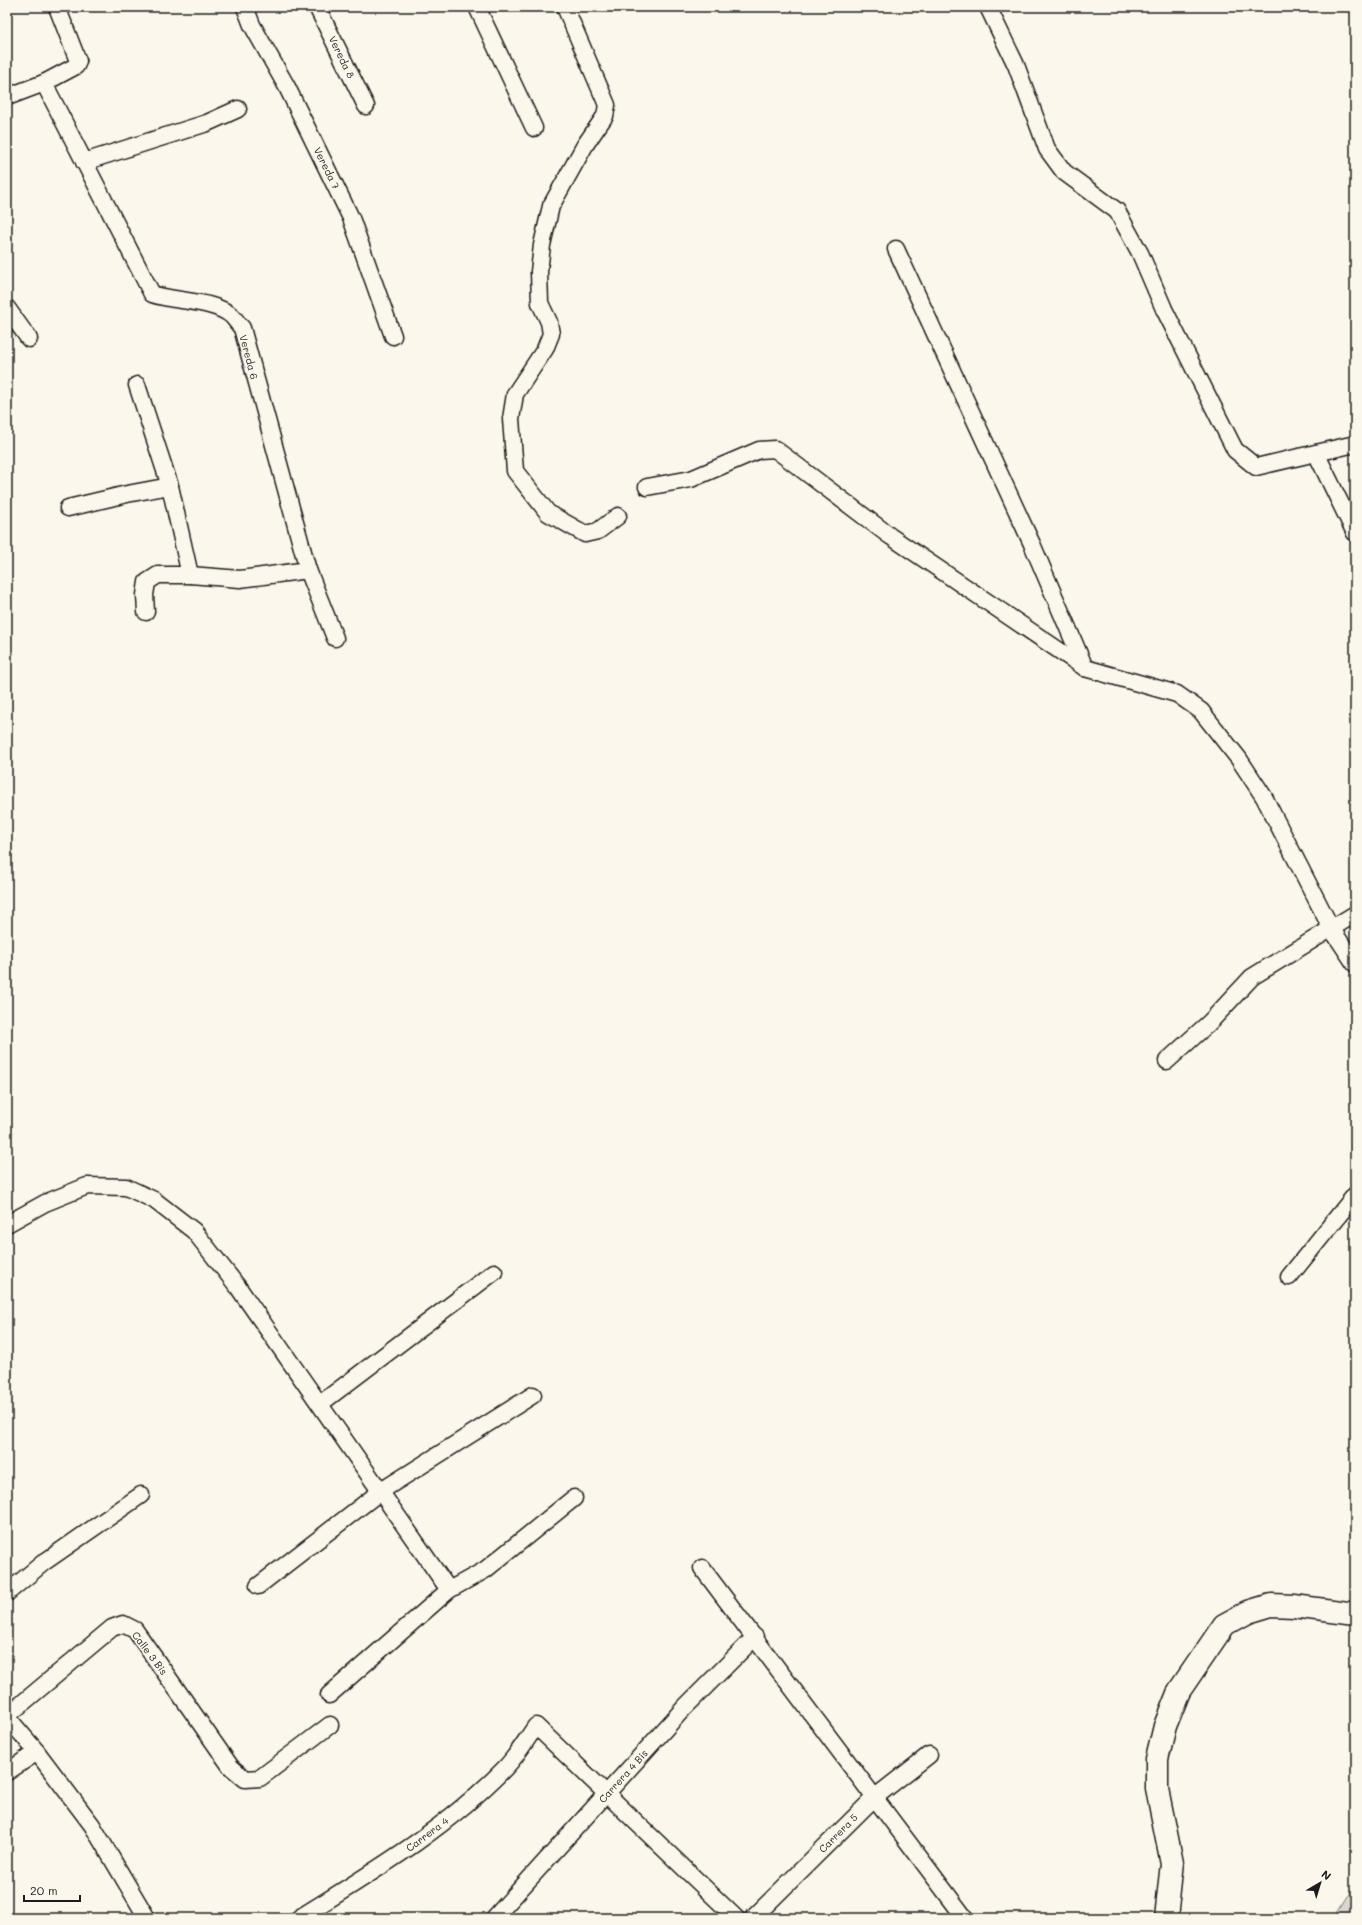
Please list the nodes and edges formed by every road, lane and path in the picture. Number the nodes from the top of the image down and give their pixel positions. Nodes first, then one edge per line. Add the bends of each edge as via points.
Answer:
1 (57, 7) edge
2 (245, 7) edge
3 (317, 7) edge
4 (477, 7) edge
5 (565, 7) edge
6 (988, 7) edge
7 (44, 83) junction
8 (7, 97) edge
9 (366, 106) dead end
10 (238, 109) dead end
11 (534, 128) dead end
12 (84, 162) junction
13 (896, 249) dead end
14 (7, 308) edge
15 (393, 336) dead end
16 (29, 339) dead end
17 (137, 385) dead end
18 (1355, 444) edge
19 (1316, 453) junction
20 (170, 486) junction
21 (647, 487) dead end
22 (68, 508) dead end
23 (618, 516) dead end
24 (1355, 533) edge
25 (308, 570) junction
26 (190, 575) junction
27 (146, 612) dead end
28 (335, 638) dead end
29 (1085, 668) junction
30 (1355, 914) edge
31 (1331, 928) junction
32 (1355, 964) edge
33 (1167, 1061) dead end
34 (1355, 1195) edge
35 (7, 1224) edge
36 (494, 1272) dead end
37 (1289, 1277) dead end
38 (533, 1395) dead end
39 (320, 1404) junction
40 (381, 1491) junction
41 (141, 1495) dead end
42 (574, 1498) dead end
43 (702, 1568) dead end
44 (258, 1586) dead end
45 (449, 1590) junction
46 (7, 1594) edge
47 (1355, 1614) edge
48 (755, 1637) junction
49 (329, 1695) dead end
50 (7, 1717) edge
51 (330, 1725) dead end
52 (37, 1752) junction
53 (929, 1755) dead end
54 (7, 1772) edge
55 (608, 1793) junction
56 (874, 1798) junction
57 (148, 1918) edge
58 (299, 1918) edge
59 (494, 1918) edge
60 (736, 1918) edge
61 (753, 1918) edge
62 (965, 1918) edge
63 (1166, 1918) edge

1 - 7 street via 78,61 76,66
2 - 15 street, Vereda 7 via 351,218
3 - 9 street, Vereda 8
4 - 11 street
5 - 23 street via 606,105 605,116 585,145 551,206 539,272 540,303 549,322 551,334 545,349 515,394 511,419 515,471 548,513 585,534 598,531
6 - 19 street via 1016,66 1047,149 1064,172 1117,211 1140,253 1164,309 1235,450 1256,467
7 - 8 street
7 - 12 street, Vereda 6
10 - 12 street via 207,123
12 - 25 street, Vereda 6 via 152,294 216,307 231,316 242,328
13 - 29 street via 1032,544
14 - 16 street
17 - 20 street
18 - 19 street
19 - 24 street
20 - 22 street
20 - 26 street
21 - 29 street via 691,479 760,450 775,449 890,536
25 - 26 street via 240,579
25 - 28 street, Vereda 6
26 - 27 street via 158,575 147,582
29 - 31 street via 1177,694 1200,711 1240,759 1264,796
30 - 31 street
31 - 32 street
31 - 33 street via 1252,977 1210,1022
34 - 37 street
35 - 39 street via 45,1203 87,1186 126,1187 154,1200 194,1231 238,1287
36 - 39 street
38 - 40 street
39 - 40 street
40 - 44 street
40 - 45 street via 397,1518
41 - 46 street via 43,1563
42 - 45 street via 485,1570
43 - 48 street
45 - 49 street
47 - 63 main road via 1294,1606 1270,1606 1248,1612 1224,1625 1179,1691 1165,1726 1157,1759 1157,1789 1172,1863
48 - 55 street, Carrera 4 Bis via 684,1708
48 - 56 street
50 - 51 street, Calle 3 Bis via 112,1628 123,1624 135,1630 231,1767 245,1779 260,1778
50 - 52 street
52 - 54 street
52 - 57 street via 92,1826
53 - 56 street, Carrera 5
55 - 58 street, Carrera 4 via 536,1726 506,1767 445,1822 384,1866
55 - 59 street, Carrera 4 Bis
55 - 60 street
56 - 61 street, Carrera 5
56 - 62 street

